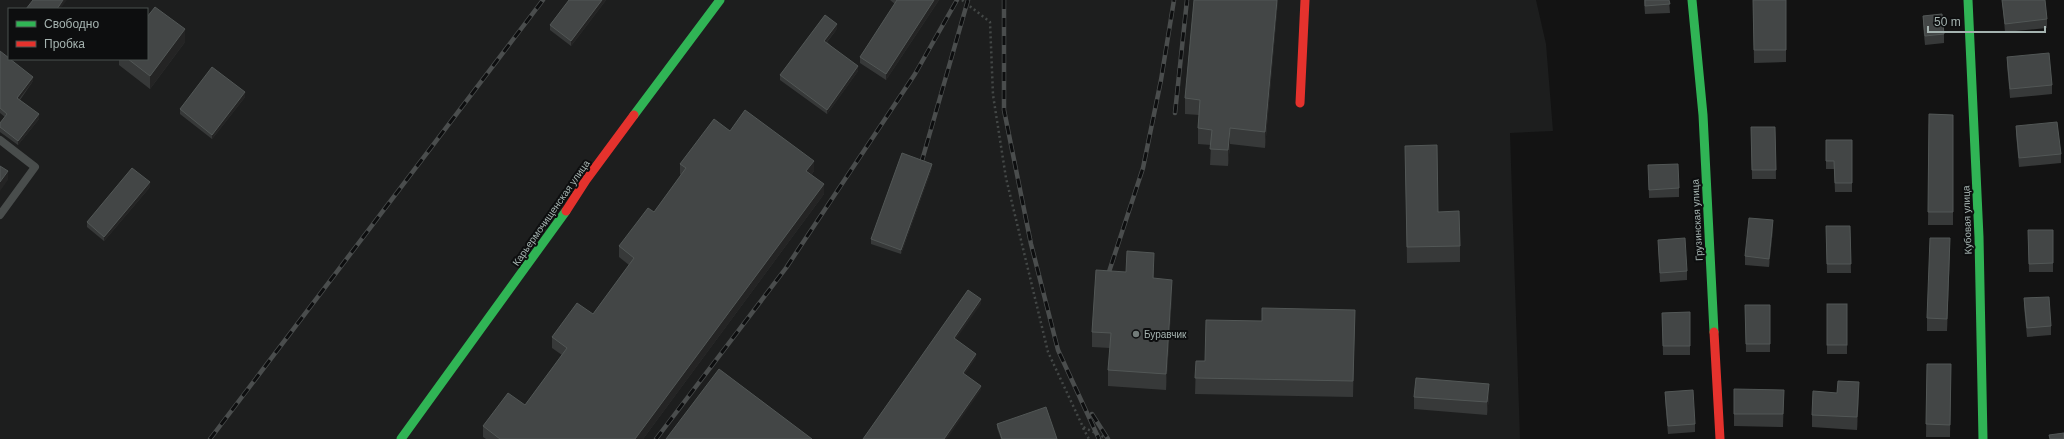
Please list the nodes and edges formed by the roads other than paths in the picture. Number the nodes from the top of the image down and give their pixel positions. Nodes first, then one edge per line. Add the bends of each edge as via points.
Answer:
1 (720, 0) edge
2 (1305, 0) edge
3 (1692, 0) edge
4 (1968, 0) edge
5 (1300, 103) dead end
6 (0, 140) edge
7 (0, 215) edge
8 (401, 439) edge
9 (1720, 439) edge
10 (1983, 439) edge

1 - 8 street, Карьермочищенская улица via 586,180 555,229
2 - 5 street
3 - 9 street, Грузинская улица via 1703,115
4 - 10 street, Кубовая улица via 1979,237
6 - 7 lane via 35,167

